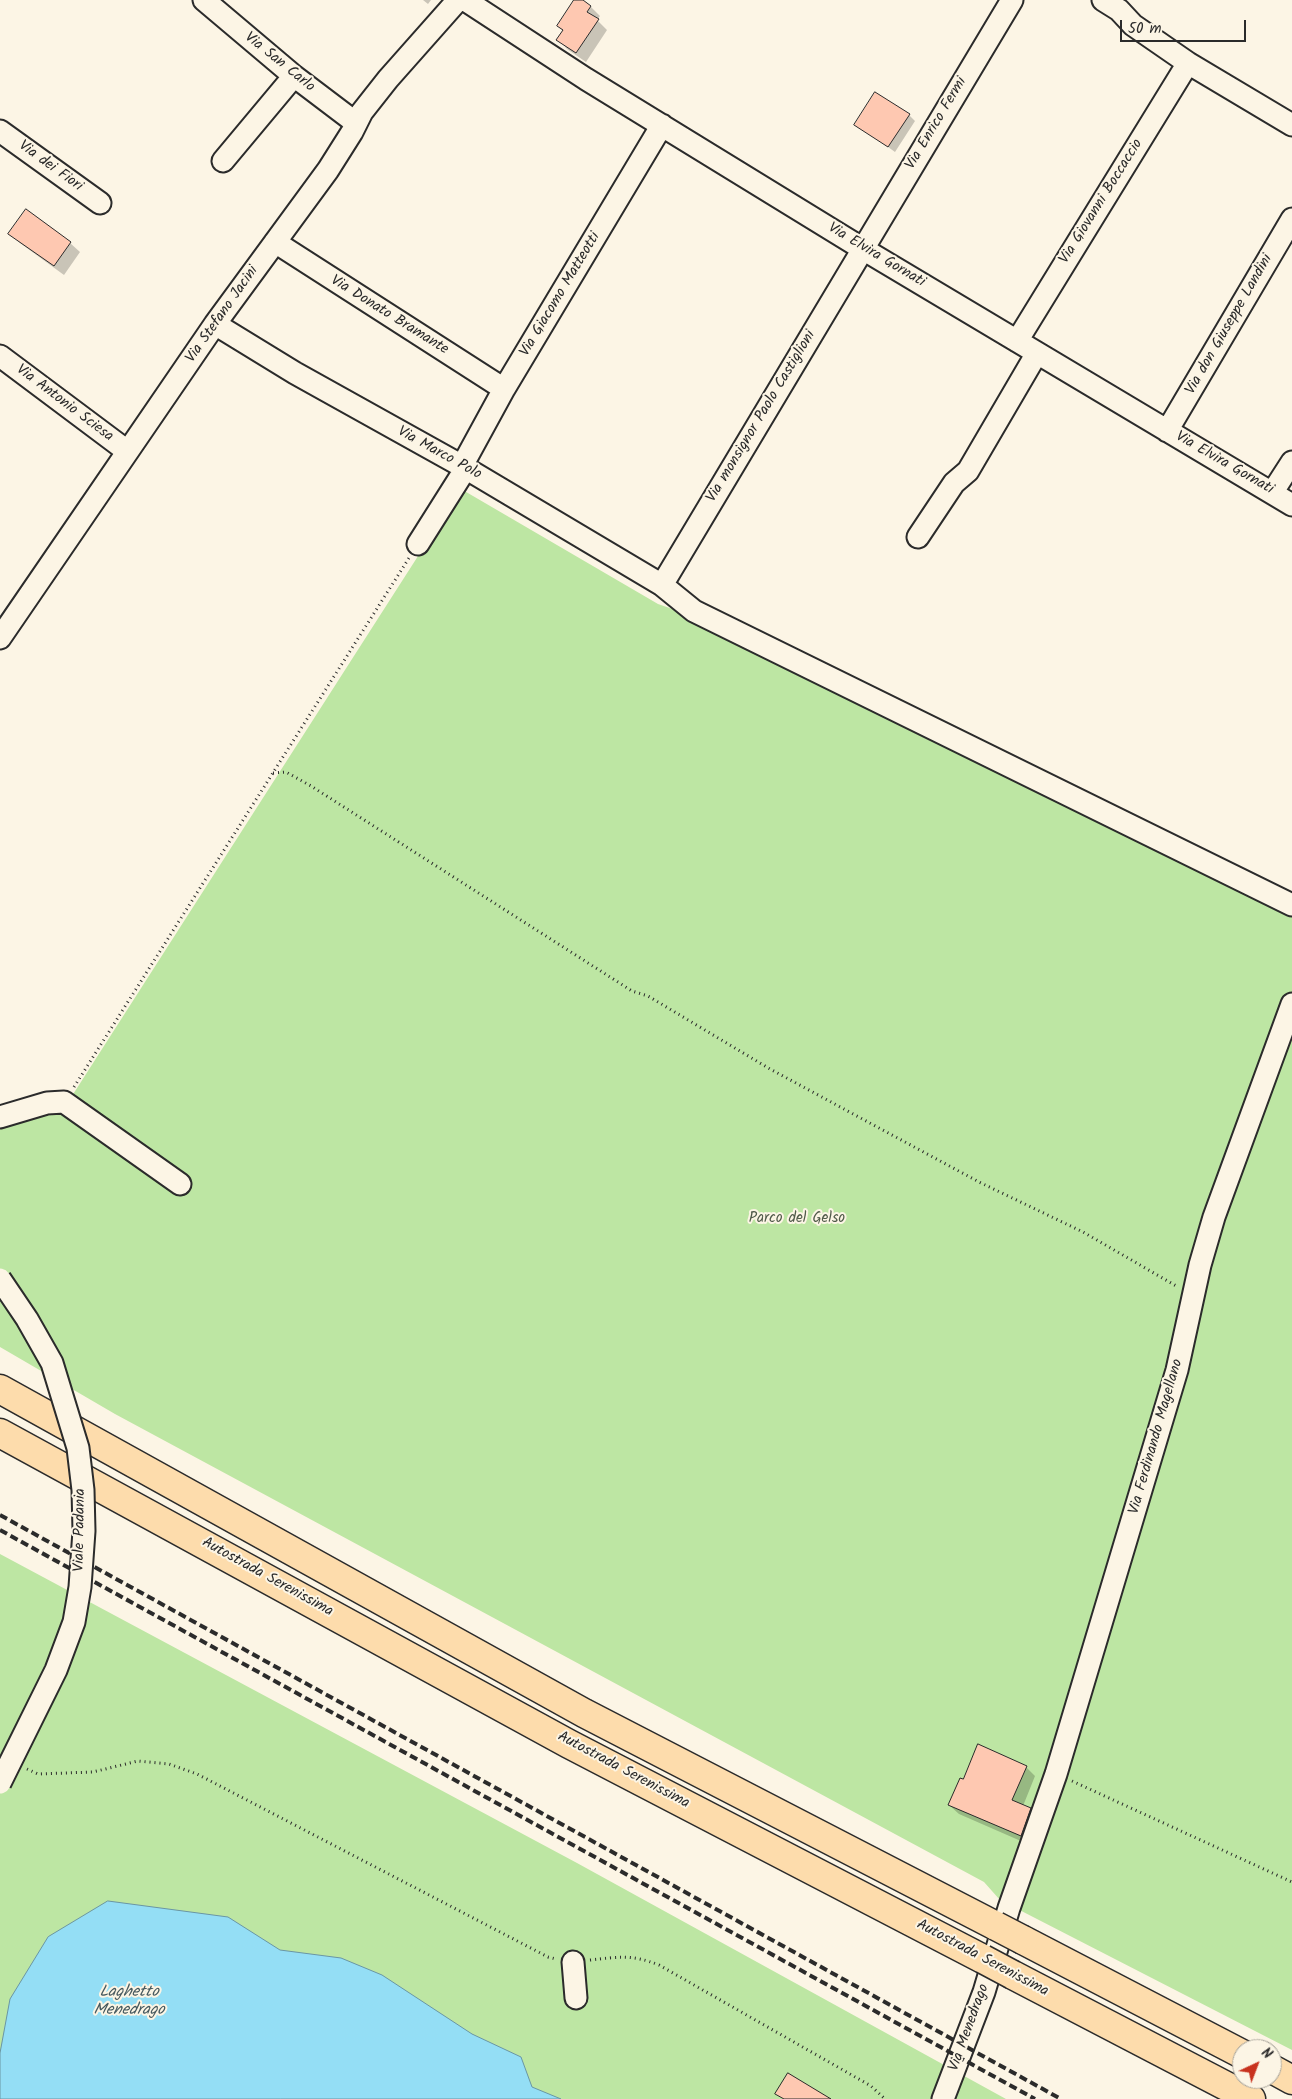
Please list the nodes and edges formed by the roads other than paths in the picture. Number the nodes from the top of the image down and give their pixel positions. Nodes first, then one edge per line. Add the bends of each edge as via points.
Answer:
1 (204, 0) edge
2 (458, 0) edge
3 (465, 0) edge
4 (1012, 0) edge
5 (1104, 0) edge
6 (1188, 63) junction
7 (294, 76) junction
8 (356, 123) junction
9 (662, 125) junction
10 (1292, 125) edge
11 (0, 131) edge
12 (223, 161) dead end
13 (100, 203) dead end
14 (1292, 219) edge
15 (275, 242) junction
16 (863, 249) junction
17 (215, 324) junction
18 (1017, 341) junction
19 (1037, 353) junction
20 (0, 356) edge
21 (504, 389) junction
22 (1167, 431) junction
23 (128, 452) junction
24 (1292, 462) edge
25 (464, 467) junction
26 (1272, 493) junction
27 (1292, 505) edge
28 (918, 537) dead end
29 (418, 544) road end
30 (662, 585) junction
31 (0, 638) edge
32 (1292, 905) edge
33 (1292, 1004) edge
34 (0, 1117) edge
35 (180, 1184) dead end
36 (0, 1278) edge
37 (0, 1389) edge
38 (0, 1433) edge
39 (0, 1783) edge
40 (1023, 1871) joint
41 (573, 1962) road end
42 (576, 1998) dead end
43 (1232, 2049) edge
44 (943, 2099) edge
45 (1251, 2099) edge

1 - 7 street, Via San Carlo
2 - 8 street, Via Stefano Jacini via 388,79
3 - 9 street, Via Elvira Gornati
4 - 16 street, Via Enrico Fermi
5 - 6 street via 1133,25
6 - 10 street
6 - 18 street, Via Giovanni Boccaccio
7 - 8 street, Via San Carlo
7 - 12 street
8 - 15 street, Via Stefano Jacini via 328,170
9 - 16 street, Via Elvira Gornati
9 - 21 street, Via Giacomo Matteotti
11 - 13 street, Via dei Fiori
14 - 22 street, Via don Giuseppe Landini
15 - 17 street, Via Stefano Jacini
15 - 21 street, Via Donato Bramante
16 - 18 street, Via Elvira Gornati
16 - 30 street, Via monsignor Paolo Castiglioni
17 - 23 street, Via Stefano Jacini
17 - 25 street, Via Marco Polo via 295,373
18 - 19 street, Via Elvira Gornati
19 - 22 street, Via Elvira Gornati
19 - 28 street via 968,471 954,484
20 - 23 street, Via Antonio Sciesa
21 - 25 street, Via Giacomo Matteotti
22 - 26 street, Via Elvira Gornati
23 - 31 street, Via Stefano Jacini
24 - 26 street
25 - 29 street, Via Giacomo Matteotti
25 - 30 street, Via Marco Polo
26 - 27 street, Via Elvira Gornati
30 - 32 street, Via Marco Polo via 694,611
33 - 40 street, Via Ferdinando Magellano via 1214,1217 1178,1370 1056,1774
34 - 35 street via 47,1103 64,1102
36 - 39 street, Viale Padania, bridge via 52,1363 78,1448 84,1531 74,1622 56,1670
37 - 43 highway, bridge via 584,1713
38 - 45 highway, Autostrada Serenissima, bridge via 569,1744
40 - 44 street, Via Menedrago via 984,1992
41 - 42 street

